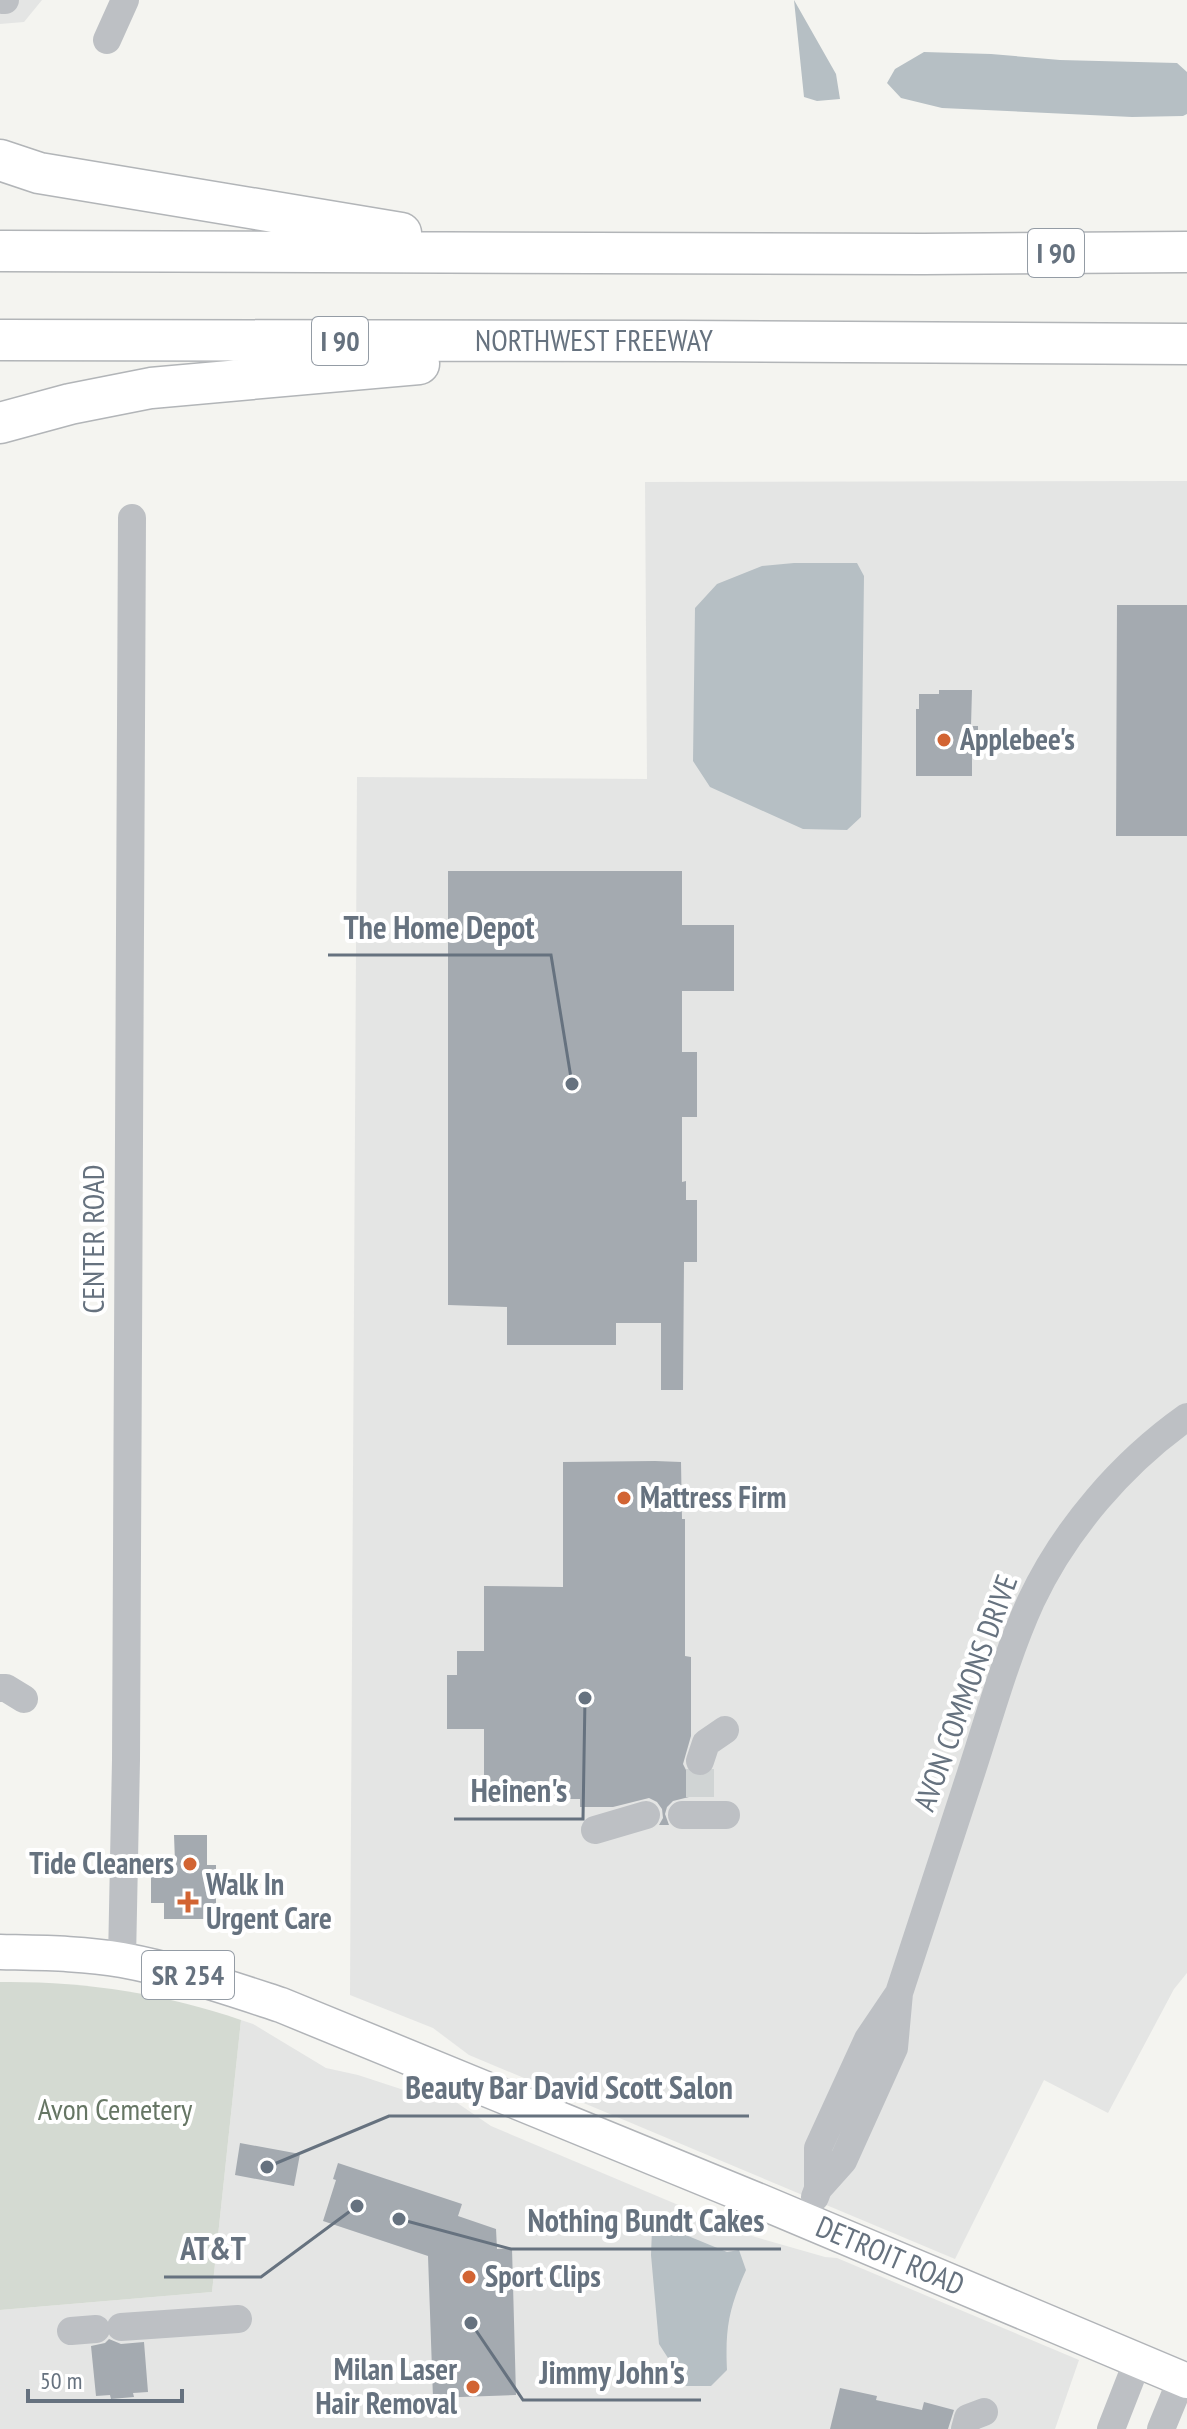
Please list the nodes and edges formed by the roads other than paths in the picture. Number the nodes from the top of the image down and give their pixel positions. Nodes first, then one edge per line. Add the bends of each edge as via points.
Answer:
1 (125, 0) edge
2 (107, 40) dead end
3 (0, 160) edge
4 (0, 251) edge
5 (509, 252) junction
6 (1187, 252) edge
7 (0, 340) edge
8 (680, 341) junction
9 (1187, 344) edge
10 (0, 423) edge
11 (132, 518) dead end
12 (1187, 1417) edge
13 (725, 1730) dead end
14 (700, 1761) tunnel mouth
15 (646, 1815) dead end
16 (595, 1830) dead end
17 (0, 1952) edge
18 (122, 1960) junction
19 (807, 2221) junction
20 (238, 2319) dead end
21 (96, 2329) dead end
22 (1138, 2360) junction
23 (1184, 2380) edge
24 (1111, 2429) edge
25 (1161, 2429) edge

1 - 2 street
3 - 5 highway via 39,173
4 - 5 highway, I 90
5 - 6 highway, I 90
7 - 8 highway, NORTHWEST FREEWAY / I 90
8 - 9 highway, NORTHWEST FREEWAY / I 90
8 - 10 highway via 151,388
11 - 18 street, CENTER ROAD
12 - 19 street, AVON COMMONS DRIVE via 1132,1463 1087,1512 1032,1600 899,1993 894,2048 843,2161 818,2189
13 - 14 street via 706,1743
15 - 16 street
17 - 18 main road, DETROIT ROAD / SR 254
18 - 19 main road, DETROIT ROAD / SR 254 via 201,1979 303,2014
19 - 22 main road, DETROIT ROAD / SR 254
20 - 21 street
22 - 23 main road, DETROIT ROAD / SR 254
22 - 24 street
23 - 25 street

